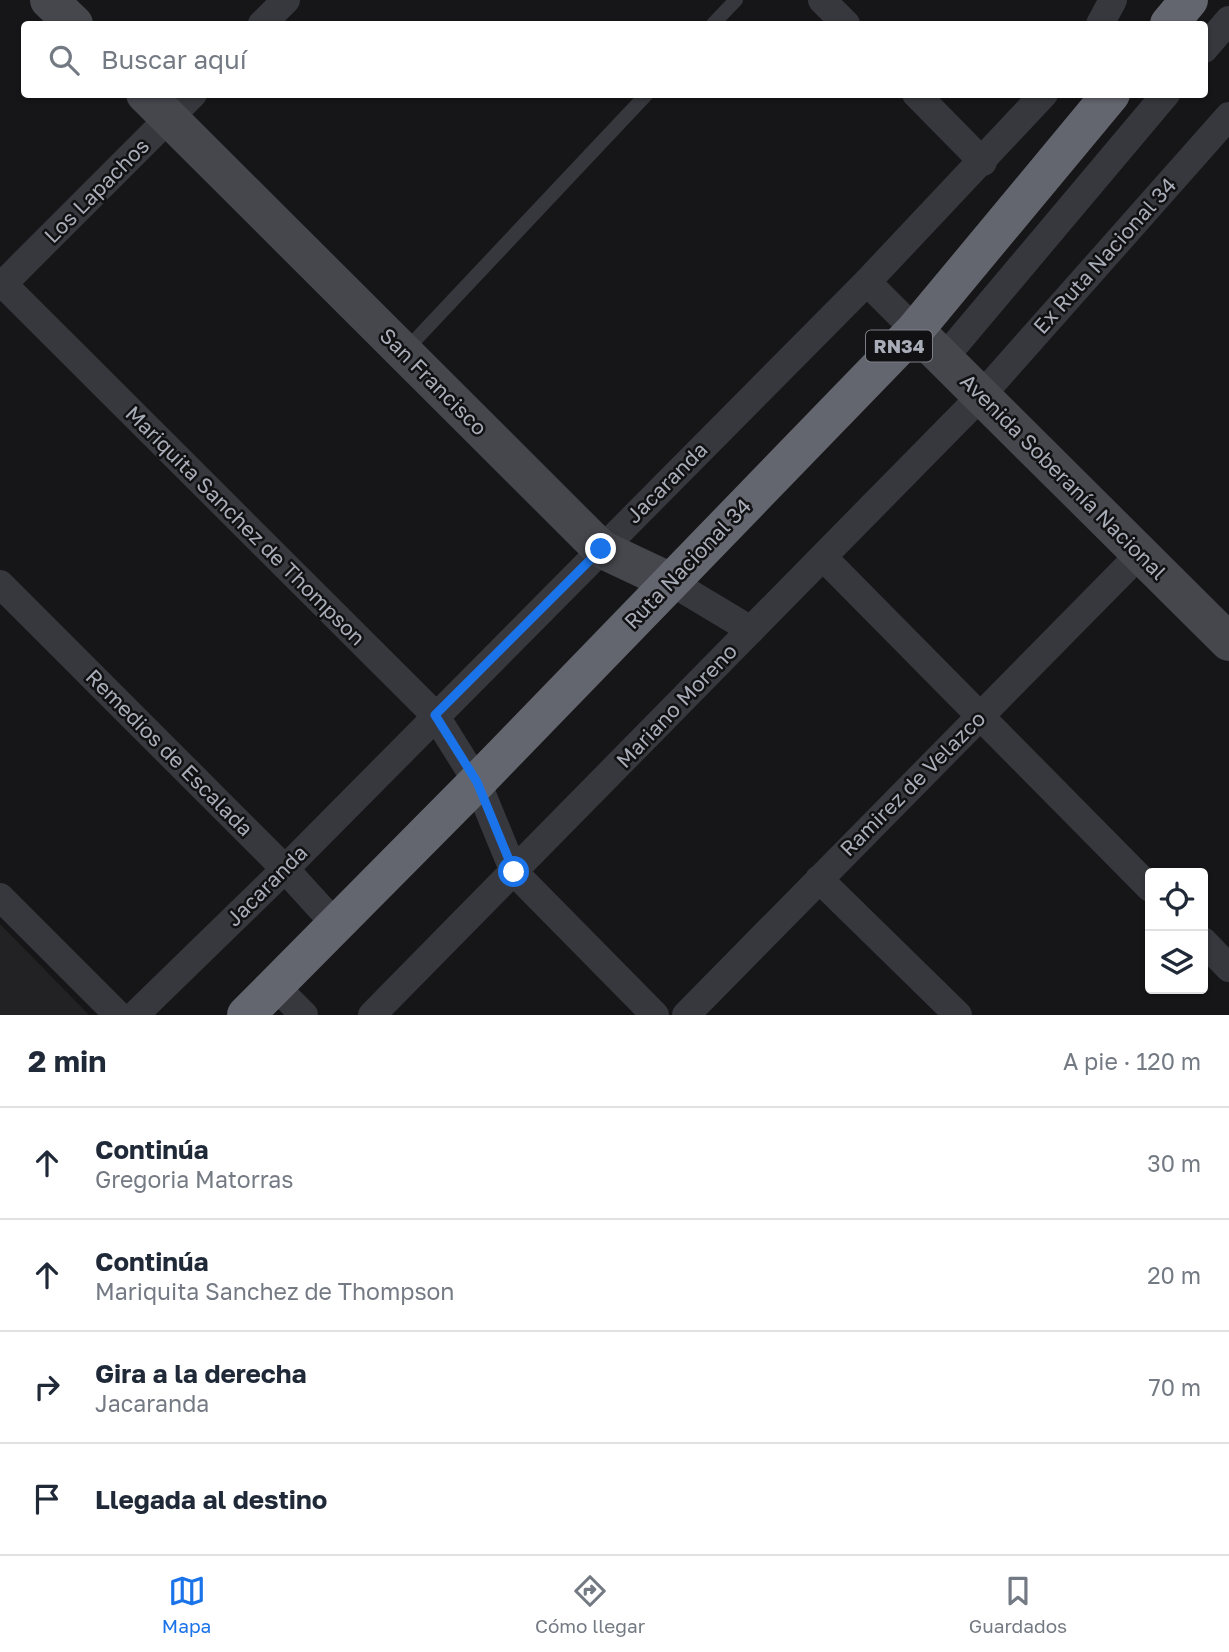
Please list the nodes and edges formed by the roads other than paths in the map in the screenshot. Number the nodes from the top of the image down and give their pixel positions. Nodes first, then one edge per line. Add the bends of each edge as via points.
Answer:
1 (49, 0) edge
2 (286, 0) edge
3 (736, 0) edge
4 (822, 0) edge
5 (1112, 0) edge
6 (1189, 0) edge
7 (1229, 20) edge
8 (71, 21) edge
9 (265, 21) edge
10 (716, 21) edge
11 (843, 21) edge
12 (1102, 21) edge
13 (1172, 21) edge
14 (1208, 45) edge
15 (643, 98) edge
16 (920, 98) edge
17 (1040, 98) edge
18 (1108, 98) edge
19 (1163, 98) edge
20 (169, 103) edge
21 (1229, 116) edge
22 (983, 162) junction
23 (867, 282) junction
24 (1, 284) edge
25 (915, 330) junction
26 (403, 353) junction
27 (944, 358) junction
28 (981, 396) junction
29 (601, 549) junction
30 (1140, 554) junction
31 (823, 557) junction
32 (671, 582) junction
33 (0, 584) edge
34 (751, 630) junction
35 (1229, 642) edge
36 (435, 715) junction
37 (980, 716) junction
38 (477, 782) junction
39 (285, 869) junction
40 (514, 872) junction
41 (819, 879) junction
42 (1145, 883) edge
43 (0, 897) edge
44 (335, 925) junction
45 (1208, 946) edge
46 (1229, 968) edge
47 (275, 986) junction
48 (118, 1015) edge
49 (135, 1015) edge
50 (246, 1015) edge
51 (304, 1015) edge
52 (372, 1015) edge
53 (655, 1015) edge
54 (687, 1015) edge
55 (958, 1015) edge

1 - 8 street
2 - 9 street
3 - 10 lane
4 - 11 street
5 - 12 street
6 - 13 highway
7 - 14 street
15 - 26 lane
16 - 22 street
17 - 22 street, Jacaranda
18 - 25 highway, Ruta Nacional 34 / RN34
19 - 27 street
20 - 24 street, Los Lapachos
20 - 26 street, San Francisco
21 - 28 street, Ex Ruta Nacional 34
22 - 23 street, Jacaranda
23 - 25 street, Avenida Soberanía Nacional
23 - 29 street, Jacaranda
24 - 36 street, Mariquita Sanchez de Thompson
25 - 27 street, Avenida Soberanía Nacional
25 - 32 highway, Ruta Nacional 34 / RN34
26 - 29 street, San Francisco
27 - 28 street, Avenida Soberanía Nacional
28 - 30 street, Avenida Soberanía Nacional
28 - 31 street, Mariano Moreno
29 - 32 street, San Francisco
29 - 36 street, Jacaranda
30 - 35 street, Avenida Soberanía Nacional
30 - 37 street, Ramirez de Velazco
31 - 34 street, Mariano Moreno
31 - 37 street
32 - 34 street, San Francisco
32 - 38 highway, Ruta Nacional 34 / RN34
33 - 39 street, Remedios de Escalada
34 - 40 street, Mariano Moreno
36 - 38 street, Mariquita Sanchez de Thompson
36 - 39 street, Jacaranda
37 - 41 street, Ramirez de Velazco
37 - 42 street
38 - 40 street, Mariquita Sanchez de Thompson
38 - 44 highway, Ruta Nacional 34 / RN34
39 - 44 street, Remedios de Escalada
39 - 49 street, Jacaranda
40 - 52 street, Mariano Moreno
40 - 53 street
41 - 54 street, Ramirez de Velazco
41 - 55 street
43 - 48 street
44 - 47 highway, Ruta Nacional 34 / RN34
45 - 46 street
47 - 50 highway, Ruta Nacional 34 / RN34
47 - 51 street

